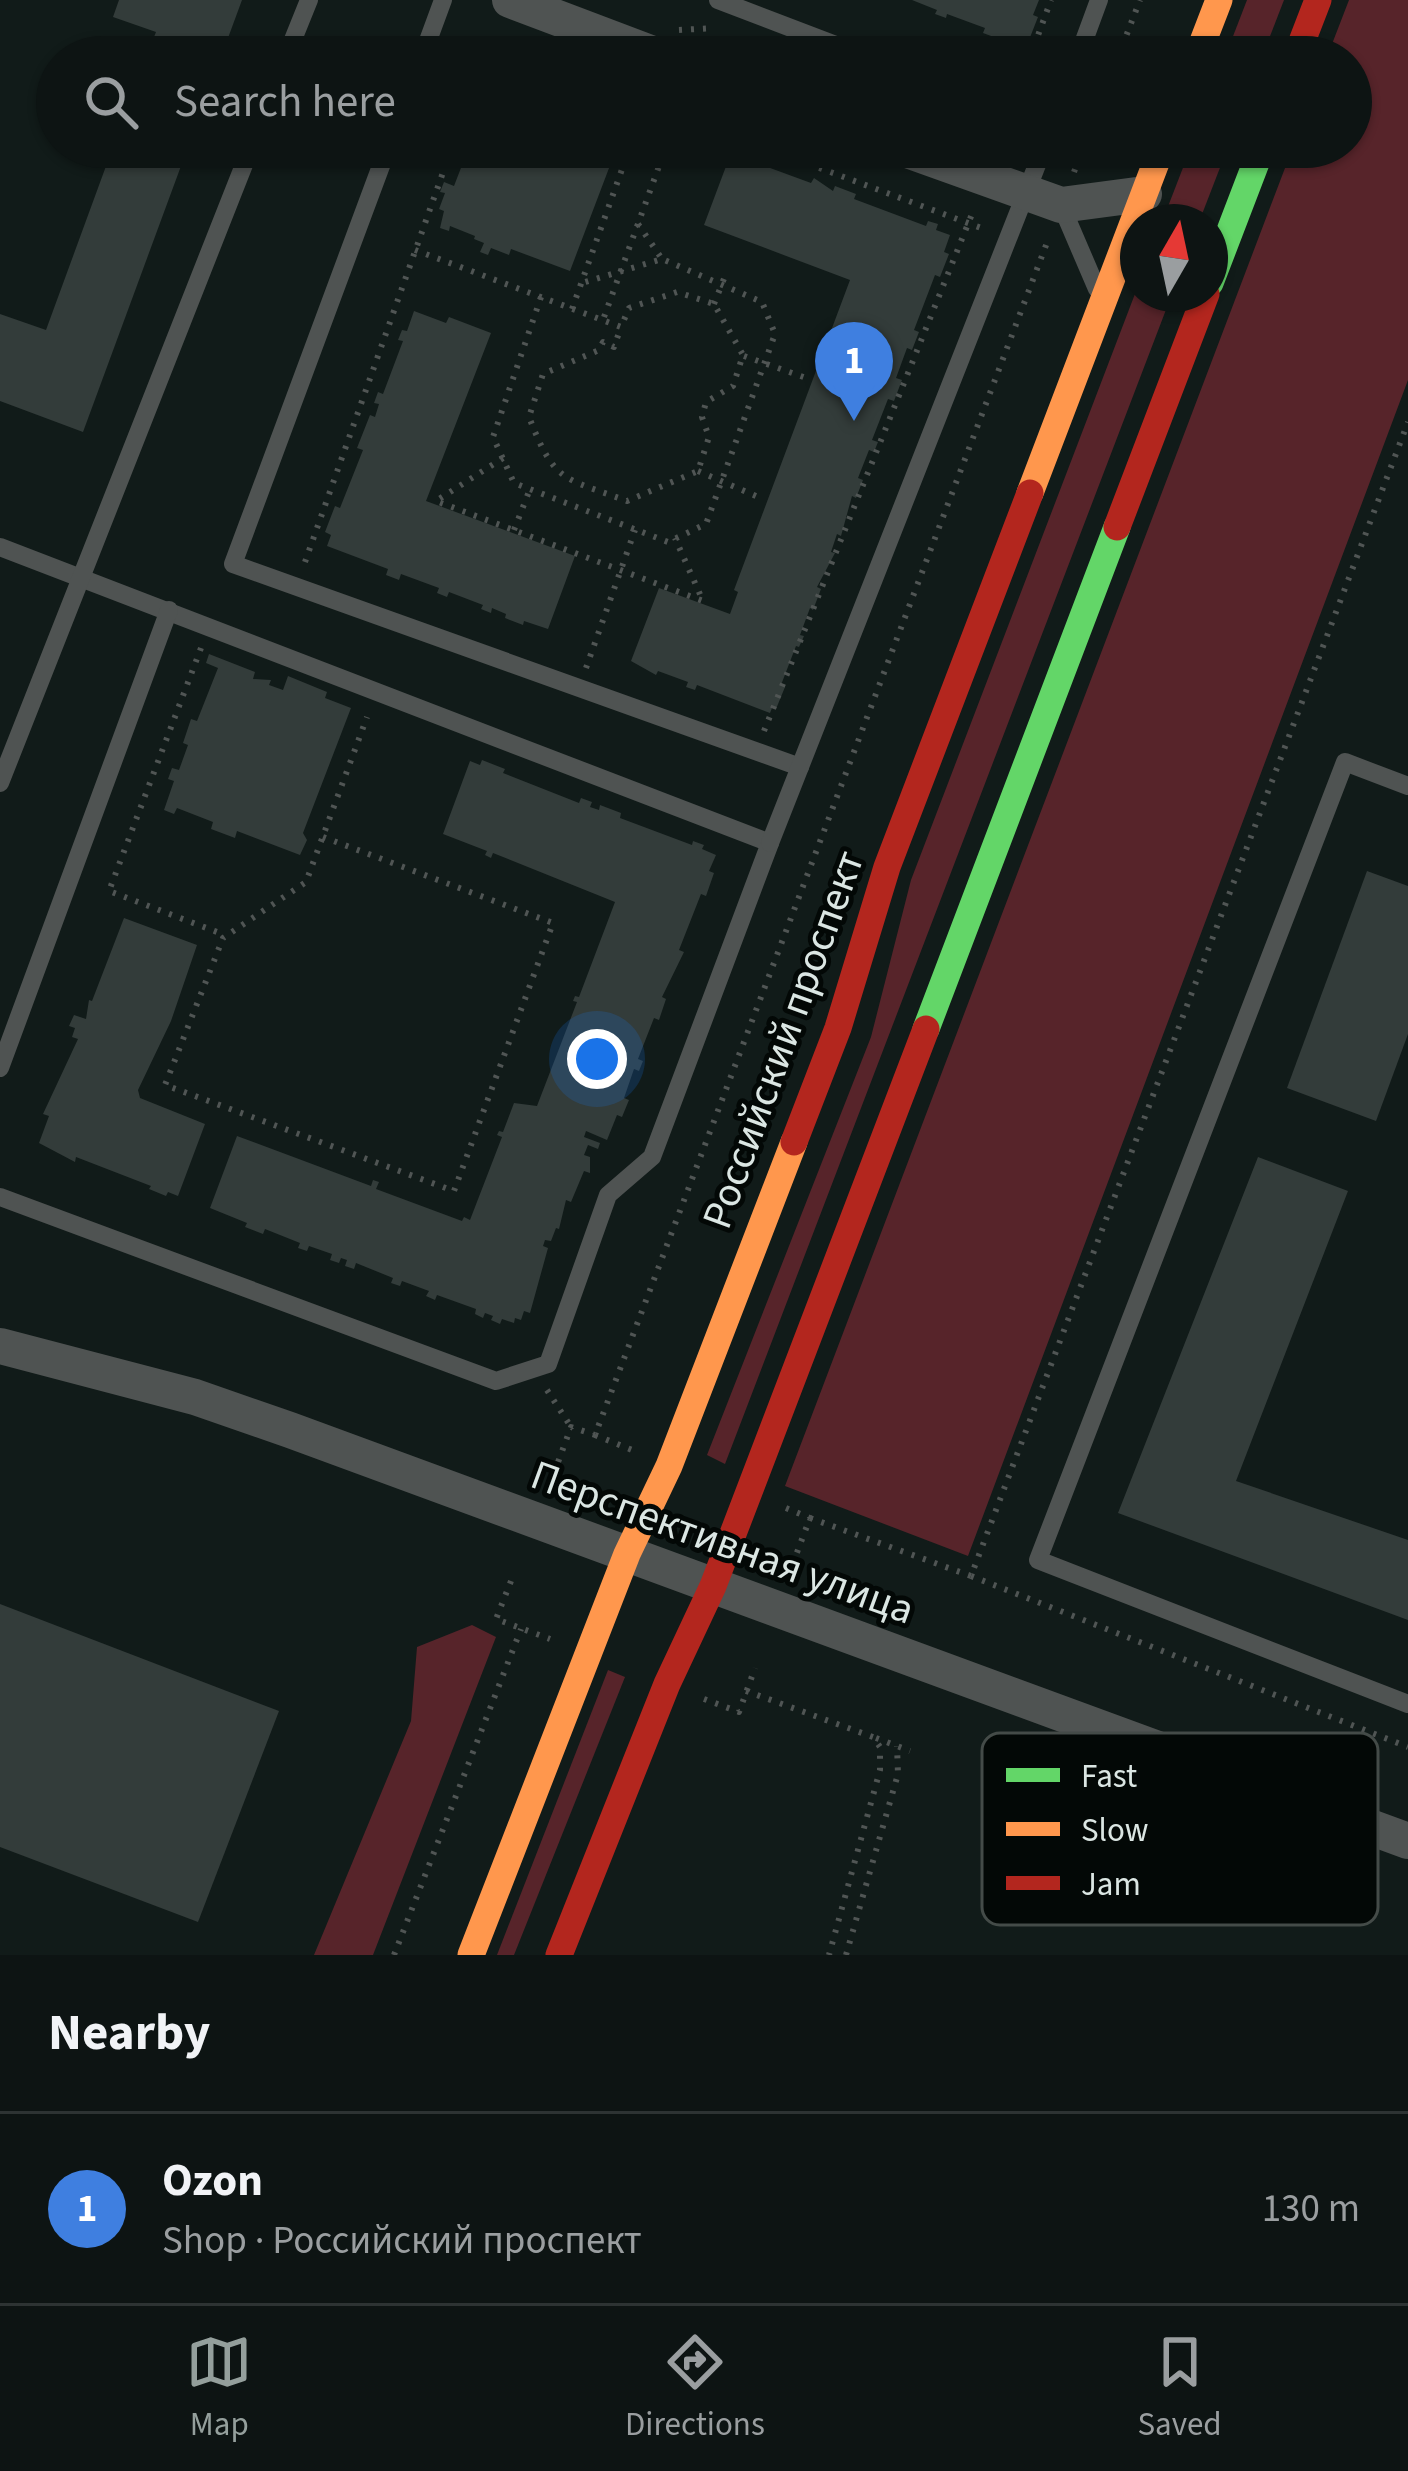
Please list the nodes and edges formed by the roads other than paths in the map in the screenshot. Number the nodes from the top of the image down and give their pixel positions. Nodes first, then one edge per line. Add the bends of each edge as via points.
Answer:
1 (309, 0) edge
2 (443, 0) edge
3 (510, 0) edge
4 (718, 0) edge
5 (1099, 0) edge
6 (1219, 0) edge
7 (1318, 0) edge
8 (294, 36) edge
9 (430, 36) edge
10 (633, 36) edge
11 (812, 36) edge
12 (1086, 36) edge
13 (1205, 36) edge
14 (1304, 36) edge
15 (243, 168) edge
16 (380, 168) edge
17 (956, 168) edge
18 (1044, 168) edge
19 (1154, 168) edge
20 (1254, 168) edge
21 (1144, 194) junction
22 (1043, 200) junction
23 (1228, 236) edge
24 (1103, 302) junction
25 (1199, 312) edge
26 (0, 547) edge
27 (81, 578) junction
28 (170, 610) junction
29 (800, 766) junction
30 (0, 782) edge
31 (1408, 786) edge
32 (770, 843) junction
33 (0, 1068) edge
34 (0, 1197) edge
35 (0, 1346) edge
36 (627, 1554) junction
37 (713, 1586) junction
38 (1408, 1704) edge
39 (1114, 1733) edge
40 (1378, 1830) edge
41 (1408, 1841) edge
42 (472, 1955) edge
43 (559, 1955) edge

1 - 8 lane
2 - 9 lane
3 - 10 street
4 - 11 lane
5 - 12 lane
6 - 13 main road
7 - 14 main road
15 - 27 lane
16 - 29 lane via 233,564
17 - 22 street
18 - 22 lane
19 - 21 main road, Российский проспект
20 - 23 main road
21 - 22 street
21 - 24 main road, Российский проспект
22 - 24 lane
22 - 29 lane
24 - 36 main road, Российский проспект via 887,868 838,1028 669,1466
25 - 37 main road
26 - 27 lane
27 - 28 lane
27 - 30 lane
28 - 32 lane
28 - 33 lane
29 - 32 lane
31 - 38 lane via 1346,762 1038,1559
32 - 34 lane via 652,1156 608,1195 548,1364 496,1381
35 - 36 street, Перспективная улица via 194,1397
36 - 37 street, Перспективная улица
36 - 42 main road, Российский проспект
37 - 39 street, Перспективная улица
37 - 43 main road
40 - 41 street, Перспективная улица

